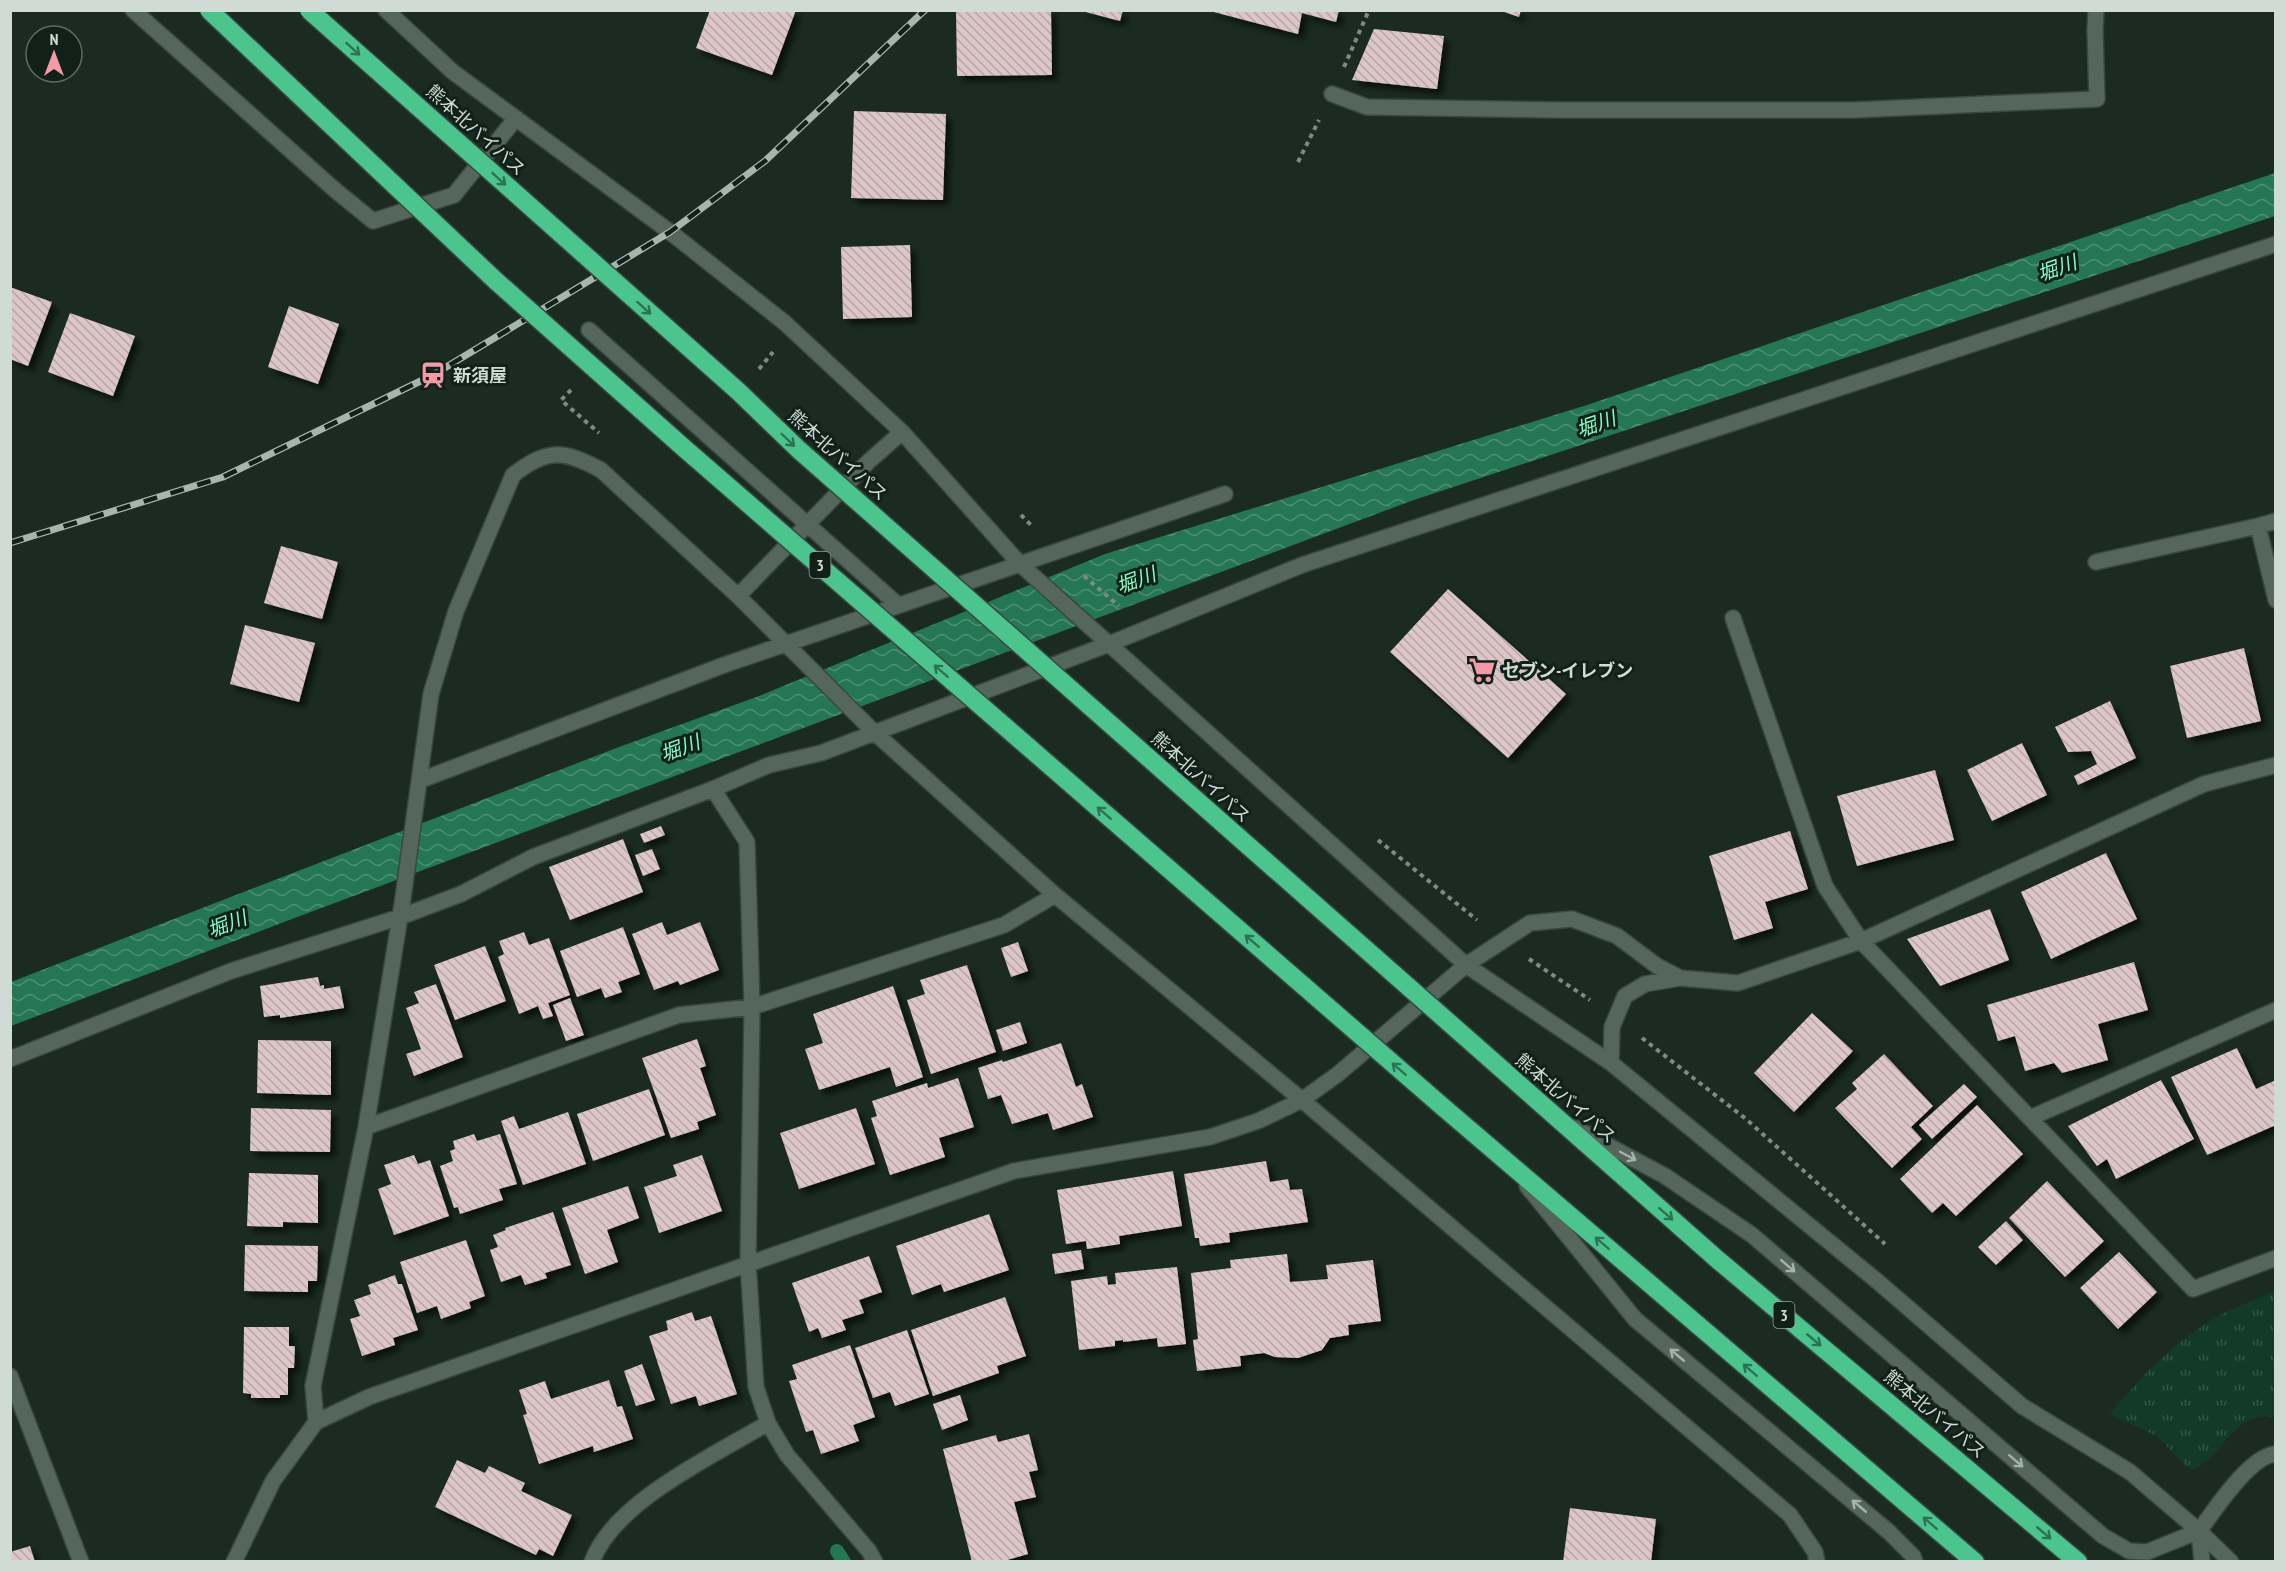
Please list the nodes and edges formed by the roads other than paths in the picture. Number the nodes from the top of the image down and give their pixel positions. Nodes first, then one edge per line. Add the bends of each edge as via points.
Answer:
1 (133, 10) edge
2 (209, 10) edge
3 (309, 10) edge
4 (386, 10) edge
5 (2096, 10) edge
6 (1332, 94) dead end
7 (516, 118) junction
8 (2276, 244) edge
9 (590, 330) dead end
10 (902, 432) junction
11 (1225, 494) dead end
12 (2276, 521) edge
13 (808, 525) junction
14 (2258, 526) junction
15 (2096, 562) dead end
16 (1024, 567) junction
17 (738, 596) junction
18 (2276, 600) edge
19 (898, 605) junction
20 (1732, 618) dead end
21 (1109, 644) junction
22 (789, 648) junction
23 (874, 732) junction
24 (2276, 765) edge
25 (421, 780) junction
26 (713, 789) junction
27 (1055, 894) junction
28 (400, 917) junction
29 (1861, 941) junction
30 (1466, 965) junction
31 (1680, 978) junction
32 (752, 1007) junction
33 (2276, 1010) edge
34 (10, 1059) edge
35 (1611, 1063) junction
36 (1302, 1100) junction
37 (2030, 1118) junction
38 (1558, 1119) junction
39 (366, 1127) junction
40 (1507, 1162) junction
41 (2276, 1258) edge
42 (748, 1263) junction
43 (10, 1376) edge
44 (316, 1422) junction
45 (768, 1423) junction
46 (2276, 1454) edge
47 (2199, 1531) junction
48 (81, 1562) edge
49 (234, 1562) edge
50 (591, 1562) edge
51 (875, 1562) edge
52 (1817, 1562) edge
53 (1915, 1562) edge
54 (1975, 1562) edge
55 (2078, 1562) edge
56 (2202, 1562) edge
57 (2231, 1562) edge

1 - 7 street via 373,221 454,195
40 -> 2 highway, 3, bridge via 666,432 488,272
3 -> 38 highway, 熊本北バイパス / 3, bridge via 807,457
4 - 7 street via 453,72
5 - 6 street via 2097,99 1855,110 1561,110 1366,107
7 - 10 street via 785,323
8 - 21 street via 1302,565
9 - 13 street
10 - 13 street
10 - 16 street
11 - 16 street
12 - 14 street
13 - 17 street
13 - 19 street
14 - 15 street
14 - 18 street
16 - 19 street
16 - 21 street
17 - 22 street
17 - 25 street via 601,470 577,457 554,454 531,461 513,475 456,610 431,694
19 - 22 street
20 - 29 street via 1825,886
21 - 23 street
21 - 30 street
22 - 23 street
22 - 25 street
23 - 26 street via 820,753 769,765
23 - 27 street
24 - 29 street via 2204,784
25 - 28 street
26 - 28 street via 533,857 461,894
26 - 32 street via 747,842
27 - 32 street via 1004,925
27 - 36 street
28 - 34 street via 231,971
28 - 39 street
29 - 31 street via 1737,983
29 - 37 street
30 - 31 street via 1530,923 1572,919 1617,936
30 - 35 street
30 - 36 street
31 - 35 street via 1645,984 1625,996 1612,1027
32 - 39 street via 679,1015
32 - 42 street
33 - 37 street
35 - 47 street via 1877,1281 2022,1406 2130,1472
36 - 42 street via 1258,1121 1210,1137 1014,1171
36 - 52 street via 1790,1515 1815,1552
37 - 41 street via 2193,1289
38 -> 47 street via 1665,1176 1752,1235 2103,1536 2129,1551 2147,1552
38 -> 55 highway, 熊本北バイパス / 3 via 1718,1260
39 - 44 street via 313,1386
53 -> 40 street via 1889,1532 1635,1319
54 -> 40 highway, 3
42 - 44 street via 369,1397
42 - 45 street via 756,1387
43 - 48 street
44 - 49 street via 273,1482
45 - 50 street via 646,1496 615,1524
45 - 51 street via 787,1455
46 - 47 street via 2269,1454 2242,1474
47 - 56 street
47 - 57 street

